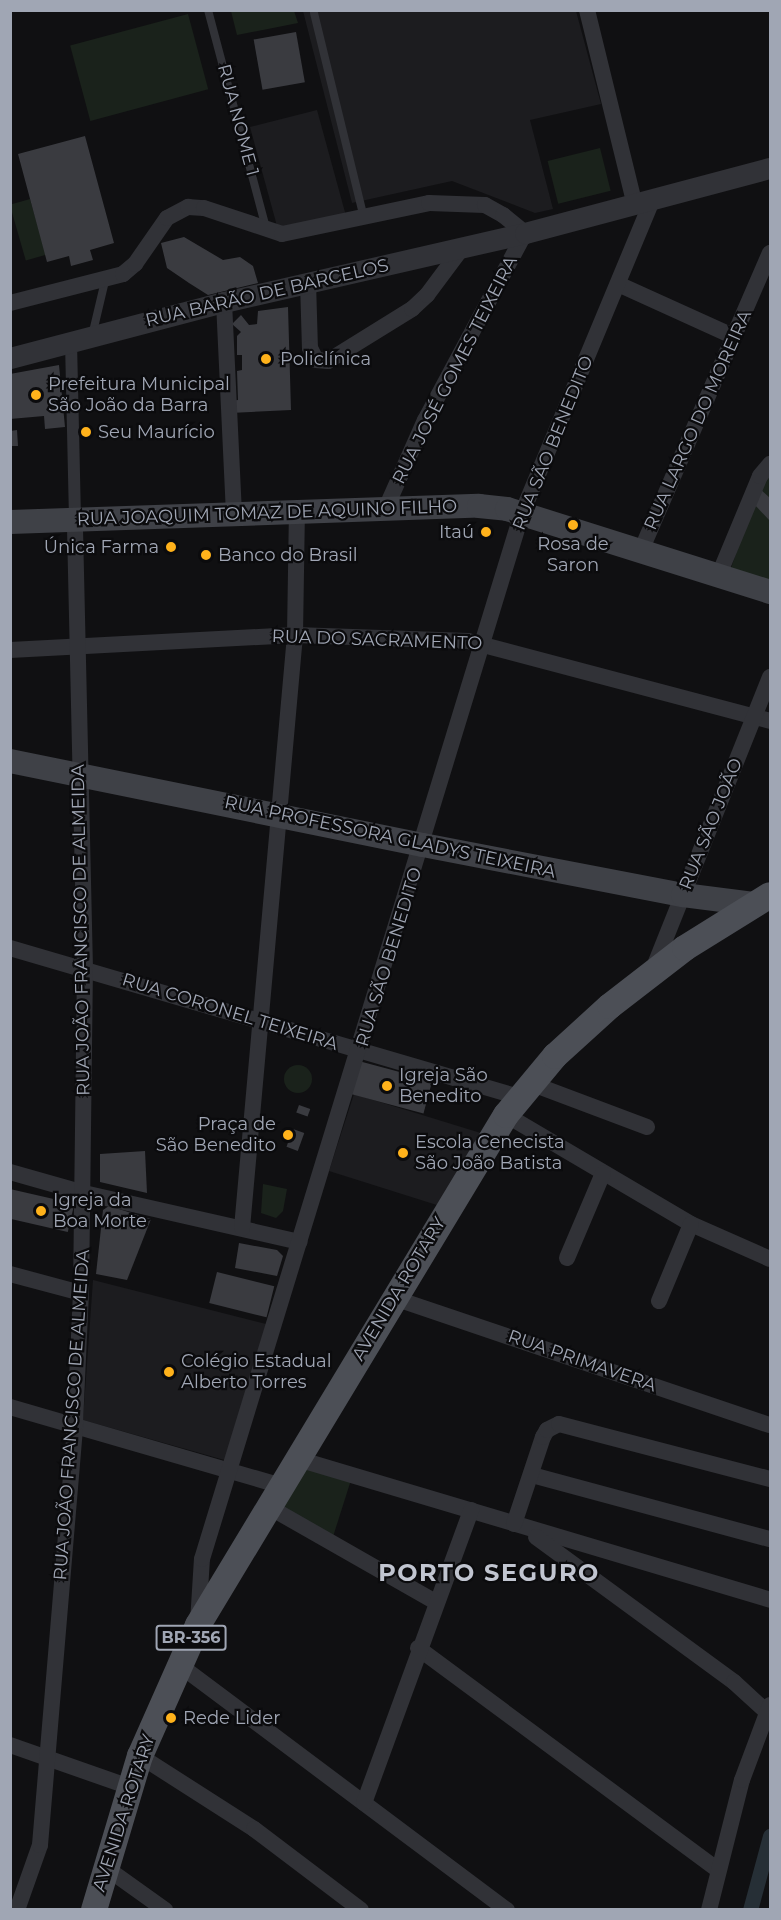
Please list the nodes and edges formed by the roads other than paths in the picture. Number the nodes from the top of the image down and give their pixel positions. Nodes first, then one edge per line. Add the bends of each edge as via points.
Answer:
1 (208, 10) edge
2 (587, 10) edge
3 (314, 13) dead end
4 (771, 168) edge
5 (644, 200) junction
6 (364, 218) junction
7 (267, 231) junction
8 (525, 233) junction
9 (462, 248) junction
10 (771, 253) edge
11 (105, 281) junction
12 (308, 282) junction
13 (618, 284) junction
14 (224, 302) junction
15 (10, 303) edge
16 (92, 336) junction
17 (735, 337) junction
18 (71, 342) junction
19 (10, 358) edge
20 (771, 464) edge
21 (386, 508) junction
22 (297, 510) junction
23 (522, 513) junction
24 (234, 514) junction
25 (75, 520) junction
26 (10, 522) edge
27 (640, 553) junction
28 (718, 577) junction
29 (771, 592) edge
30 (295, 635) junction
31 (484, 642) junction
32 (79, 644) junction
33 (10, 650) edge
34 (771, 677) edge
35 (754, 715) junction
36 (771, 721) edge
37 (10, 761) edge
38 (78, 773) junction
39 (278, 814) junction
40 (423, 845) junction
41 (683, 895) junction
42 (765, 902) edge
43 (10, 948) edge
44 (86, 969) junction
45 (652, 972) junction
46 (260, 1020) junction
47 (360, 1052) junction
48 (518, 1098) junction
49 (646, 1127) dead end
50 (10, 1172) edge
51 (603, 1173) junction
52 (84, 1193) junction
53 (691, 1224) junction
54 (242, 1228) junction
55 (300, 1242) junction
56 (567, 1258) dead end
57 (771, 1259) edge
58 (10, 1274) edge
59 (81, 1293) junction
60 (393, 1298) junction
61 (659, 1301) dead end
62 (10, 1407) edge
63 (75, 1424) junction
64 (771, 1425) edge
65 (298, 1459) junction
66 (232, 1469) junction
67 (532, 1475) junction
68 (771, 1479) edge
69 (275, 1497) junction
70 (471, 1510) junction
71 (520, 1527) junction
72 (771, 1539) edge
73 (771, 1600) edge
74 (434, 1601) junction
75 (198, 1625) junction
76 (418, 1648) junction
77 (178, 1664) junction
78 (769, 1710) edge
79 (10, 1745) edge
80 (140, 1756) junction
81 (46, 1758) junction
82 (130, 1787) junction
83 (364, 1803) junction
84 (105, 1867) junction
85 (718, 1870) junction
86 (17, 1910) edge
87 (94, 1910) edge
88 (165, 1910) edge
89 (362, 1910) edge
90 (507, 1910) edge
91 (709, 1910) edge

1 - 7 lane, RUA NOME 1
2 - 5 street
3 - 6 lane
4 - 5 street, RUA BARÃO DE BARCELOS
5 - 8 street, RUA BARÃO DE BARCELOS
5 - 13 street, RUA SÃO BENEDITO
6 - 7 street via 300,233
6 - 8 street via 429,202 457,201 485,205
7 - 11 street via 204,208 188,207 167,218 135,264
8 - 9 street, RUA BARÃO DE BARCELOS
8 - 21 street, RUA JOSÉ GOMES TEIXEIRA via 425,420
9 - 12 street, RUA BARÃO DE BARCELOS
9 - 12 street via 412,309 328,361 316,360 310,348
10 - 17 street, RUA LARGO DO MOREIRA
11 - 15 street
11 - 16 lane
12 - 14 street, RUA BARÃO DE BARCELOS
13 - 17 street
13 - 23 street, RUA SÃO BENEDITO
14 - 16 street, RUA BARÃO DE BARCELOS
14 - 24 street
16 - 18 street, RUA BARÃO DE BARCELOS
17 - 27 street, RUA LARGO DO MOREIRA
18 - 19 street, RUA BARÃO DE BARCELOS
18 - 25 street
20 - 28 street via 760,476
21 - 22 main road, RUA JOAQUIM TOMAZ DE AQUINO FILHO
21 - 23 main road, RUA JOAQUIM TOMAZ DE AQUINO FILHO via 479,506
22 - 24 main road, RUA JOAQUIM TOMAZ DE AQUINO FILHO
22 - 30 street
23 - 27 main road, RUA JOAQUIM TOMAZ DE AQUINO FILHO
23 - 31 street, RUA SÃO BENEDITO
24 - 25 main road, RUA JOAQUIM TOMAZ DE AQUINO FILHO
25 - 26 main road, RUA JOAQUIM TOMAZ DE AQUINO FILHO
25 - 32 street, RUA JOÃO FRANCISCO DE ALMEIDA
27 - 28 main road, RUA JOAQUIM TOMAZ DE AQUINO FILHO
28 - 29 main road, RUA JOAQUIM TOMAZ DE AQUINO FILHO
30 - 31 street, RUA DO SACRAMENTO
30 - 32 street, RUA DO SACRAMENTO
30 - 39 street
31 - 35 street, RUA DO SACRAMENTO
31 - 40 street, RUA SÃO BENEDITO
32 - 33 street, RUA DO SACRAMENTO
32 - 38 street, RUA JOÃO FRANCISCO DE ALMEIDA
34 - 35 street, RUA SÃO JOÃO
35 - 36 street, RUA DO SACRAMENTO
35 - 41 street, RUA SÃO JOÃO
37 - 38 main road, RUA PROFESSORA GLADYS TEIXEIRA
38 - 39 main road, RUA PROFESSORA GLADYS TEIXEIRA
38 - 44 street, RUA JOÃO FRANCISCO DE ALMEIDA
39 - 40 main road, RUA PROFESSORA GLADYS TEIXEIRA
39 - 46 street
40 - 41 main road, RUA PROFESSORA GLADYS TEIXEIRA
40 - 47 street, RUA SÃO BENEDITO
41 - 42 main road, RUA PROFESSORA GLADYS TEIXEIRA
41 - 45 street, RUA SÃO JOÃO
42 - 45 main road, AVENIDA ROTARY / BR-356
43 - 44 street, RUA CORONEL TEIXEIRA
44 - 46 street, RUA CORONEL TEIXEIRA
44 - 52 street, RUA JOÃO FRANCISCO DE ALMEIDA
45 - 48 main road, AVENIDA ROTARY / BR-356 via 610,1005
46 - 47 street, RUA CORONEL TEIXEIRA
46 - 54 street
47 - 48 street, RUA CORONEL TEIXEIRA
47 - 55 street, RUA SÃO BENEDITO
48 - 49 street
48 - 51 street
48 - 60 main road, AVENIDA ROTARY / BR-356
50 - 52 street
51 - 53 street
51 - 56 street
52 - 54 street
52 - 59 street, RUA JOÃO FRANCISCO DE ALMEIDA
53 - 57 street
53 - 61 street
54 - 55 street
55 - 66 street, RUA SÃO BENEDITO
58 - 59 street
59 - 63 street, RUA JOÃO FRANCISCO DE ALMEIDA
60 - 64 street, RUA PRIMAVERA
60 - 65 main road, AVENIDA ROTARY / BR-356
62 - 63 street
63 - 66 street
63 - 81 street, RUA JOÃO FRANCISCO DE ALMEIDA
65 - 69 main road, AVENIDA ROTARY / BR-356
65 - 70 street
66 - 69 street
66 - 75 street, RUA SÃO BENEDITO via 202,1559
67 - 68 street via 547,1430 559,1424
67 - 71 street
67 - 72 street
69 - 74 street
69 - 75 main road, AVENIDA ROTARY / BR-356
70 - 71 street
70 - 74 street
71 - 73 street
71 - 78 street
74 - 76 street
75 - 77 main road, AVENIDA ROTARY / BR-356
76 - 83 street
76 - 85 street
77 - 80 main road, AVENIDA ROTARY / BR-356
77 - 83 street
78 - 85 street via 742,1780
79 - 81 street
80 - 82 main road, AVENIDA ROTARY / BR-356
80 - 89 street via 254,1829
81 - 82 street
81 - 86 street, RUA JOÃO FRANCISCO DE ALMEIDA via 38,1856
82 - 84 main road, AVENIDA ROTARY / BR-356
83 - 90 street
84 - 87 main road, AVENIDA ROTARY / BR-356
84 - 88 street
85 - 91 street

